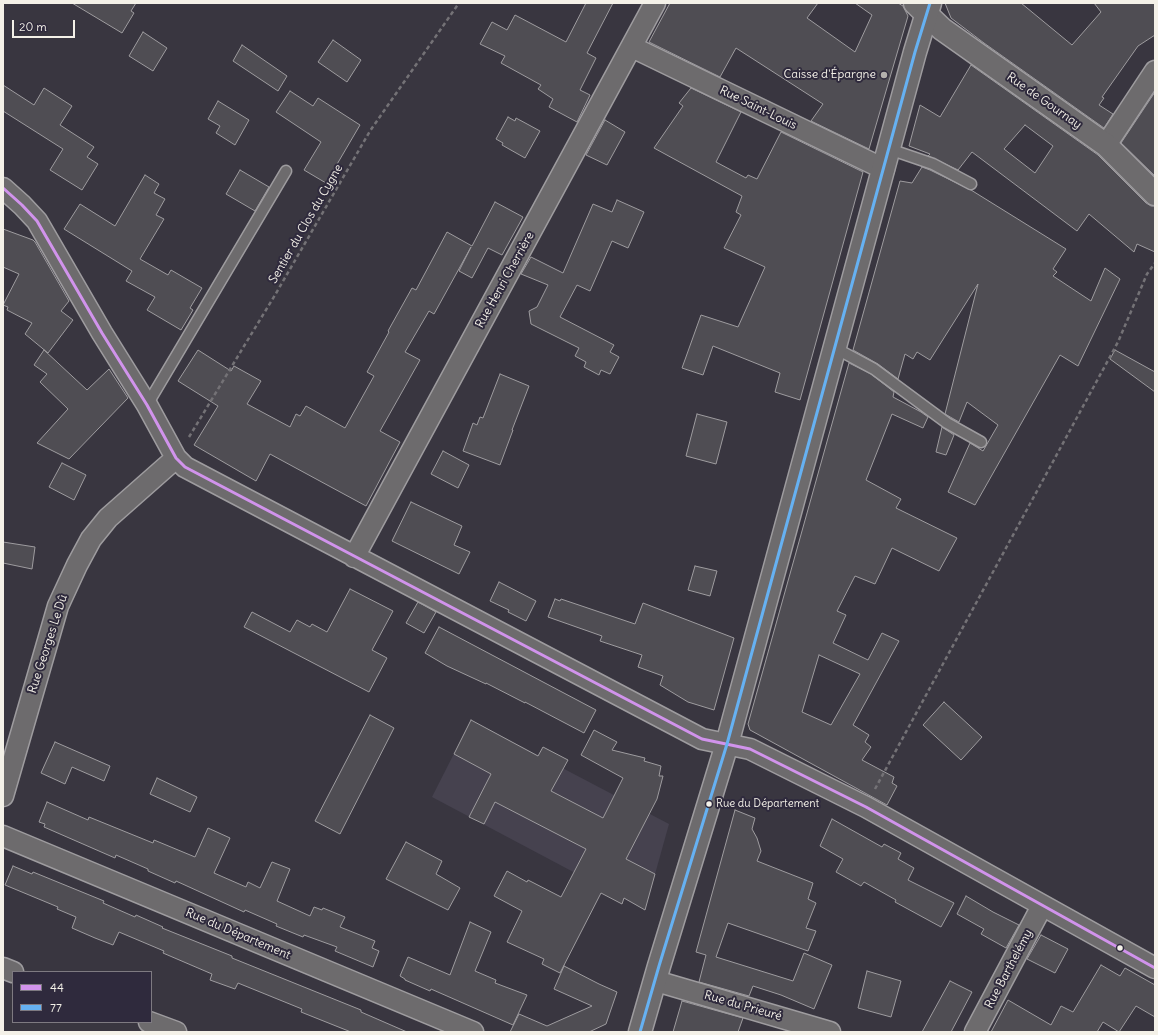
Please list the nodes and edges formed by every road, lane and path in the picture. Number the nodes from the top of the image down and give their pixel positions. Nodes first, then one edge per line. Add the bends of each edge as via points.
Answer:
1 (459, 3) edge
2 (656, 3) edge
3 (924, 7) edge
4 (632, 46) junction
5 (1155, 71) edge
6 (1106, 145) junction
7 (886, 159) junction
8 (286, 171) dead end
9 (971, 184) dead end
10 (3, 188) edge
11 (1155, 194) edge
12 (1155, 263) edge
13 (835, 348) junction
14 (146, 405) junction
15 (980, 442) dead end
16 (176, 458) junction
17 (354, 557) junction
18 (727, 744) junction
19 (3, 796) edge
20 (866, 807) junction
21 (3, 836) edge
22 (1042, 906) junction
23 (1155, 968) edge
24 (656, 980) junction
25 (152, 1023) edge
26 (176, 1032) edge
27 (473, 1032) edge
28 (640, 1032) edge
29 (830, 1032) edge
30 (975, 1032) edge

1 - 16 path, Sentier du Clos du Cygne via 370,131
2 - 4 street, Rue Henri Cherrière
3 - 6 main road, Rue de Gournay via 942,29
3 - 7 main road via 915,52
4 - 7 street, Rue Saint-Louis
4 - 17 street, Rue Henri Cherrière
5 - 6 street
6 - 11 main road, Rue de Gournay
7 - 9 lane via 933,164
7 - 13 main road
8 - 14 lane
10 - 14 street via 37,221
12 - 20 path via 1147,274 1114,349
13 - 15 lane via 874,369 947,422
13 - 18 main road
14 - 16 street
16 - 17 street via 185,467
16 - 19 street, Rue Georges Le Dû via 108,518 91,539 77,565 58,606
17 - 18 street via 702,739
18 - 20 street via 750,749
18 - 24 main road
20 - 22 street
21 - 27 street, Rue du Département
22 - 23 street
22 - 30 street, Rue Barthelémy
24 - 28 main road
24 - 29 street, Rue du Prieuré
25 - 26 street

